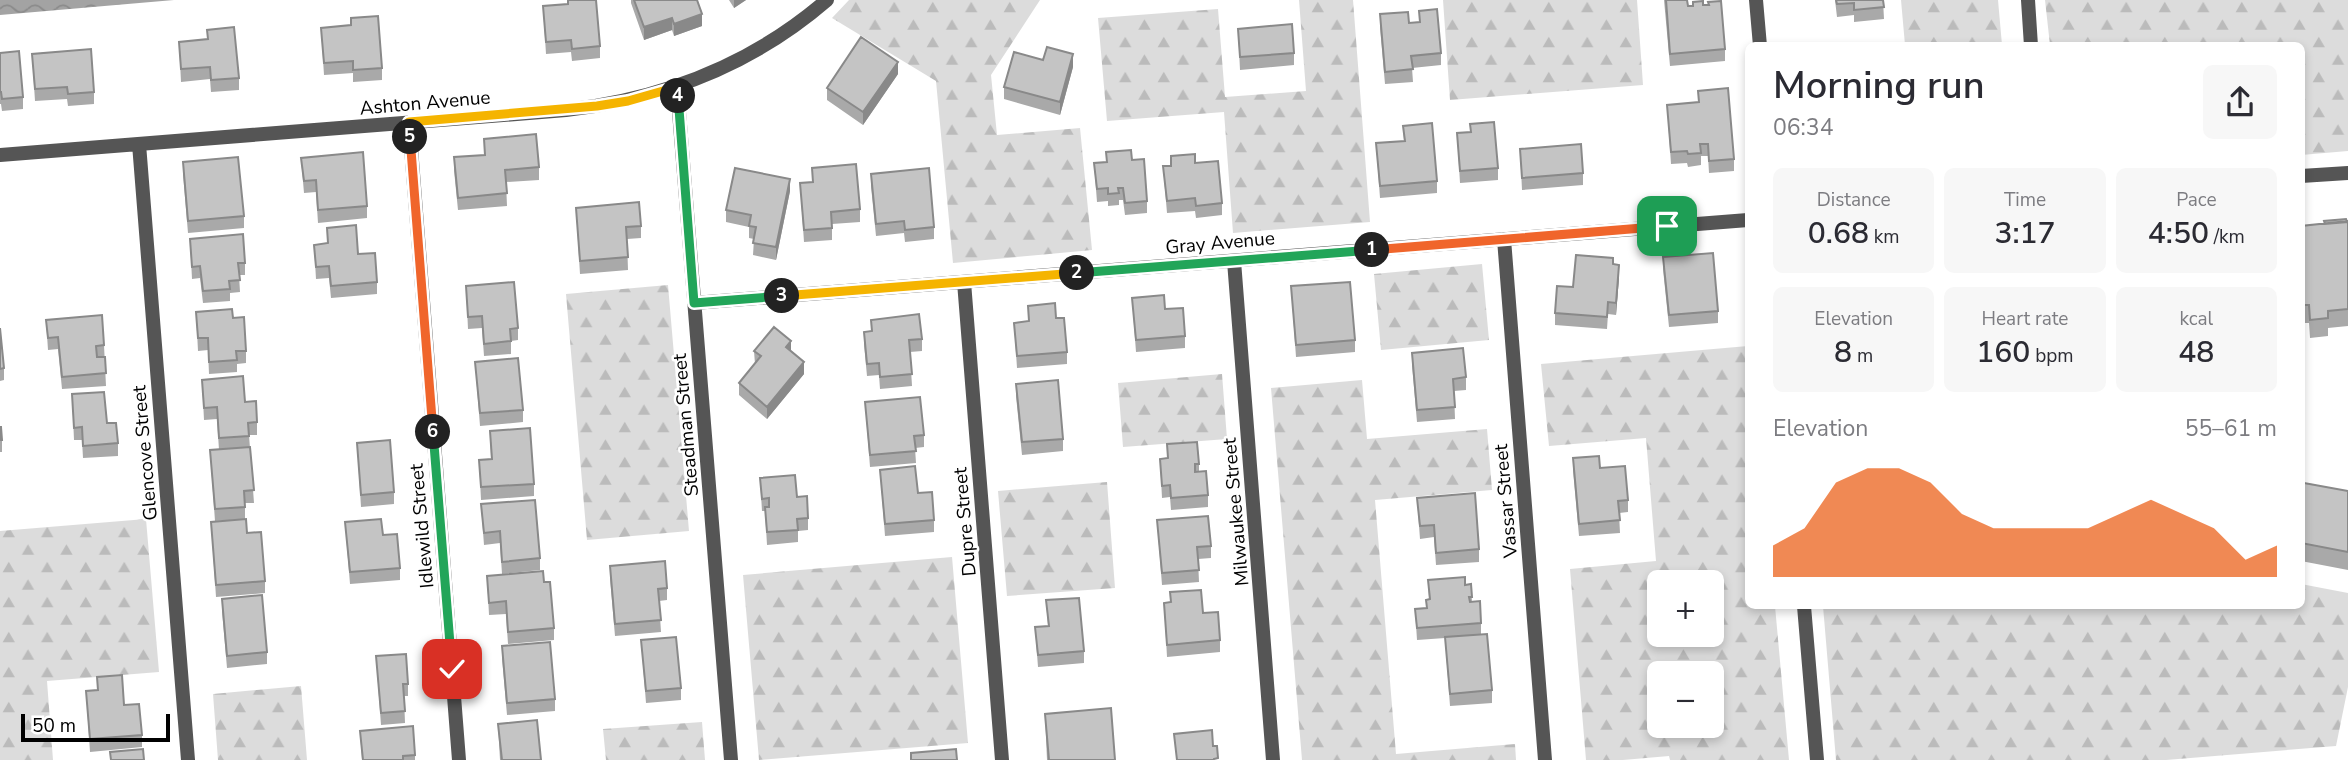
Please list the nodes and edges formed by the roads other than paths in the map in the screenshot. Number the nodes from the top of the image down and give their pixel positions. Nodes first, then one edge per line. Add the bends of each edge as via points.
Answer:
1 (827, 0) edge
2 (1756, 0) edge
3 (2028, 0) edge
4 (1760, 42) edge
5 (2031, 42) edge
6 (677, 87) junction
7 (409, 122) junction
8 (139, 144) junction
9 (0, 155) edge
10 (2348, 173) edge
11 (2305, 176) edge
12 (1745, 220) edge
13 (1504, 239) junction
14 (1234, 261) junction
15 (964, 282) junction
16 (694, 303) junction
17 (1804, 609) edge
18 (188, 760) edge
19 (459, 760) edge
20 (731, 760) edge
21 (1002, 760) edge
22 (1273, 760) edge
23 (1545, 760) edge
24 (1816, 760) edge

1 - 6 street, Ashton Avenue via 763,47
2 - 4 street
3 - 5 street
6 - 7 street, Ashton Avenue via 597,106
6 - 16 street, Steadman Street
7 - 8 street, Ashton Avenue
7 - 19 street, Idlewild Street
8 - 9 street, Ashton Avenue
8 - 18 street, Glencove Street
10 - 11 street
12 - 13 street, Gray Avenue
13 - 14 street, Gray Avenue
13 - 23 street, Vassar Street
14 - 15 street, Gray Avenue
14 - 22 street, Milwaukee Street
15 - 16 street, Gray Avenue
15 - 21 street, Dupre Street
16 - 20 street, Steadman Street
17 - 24 street

